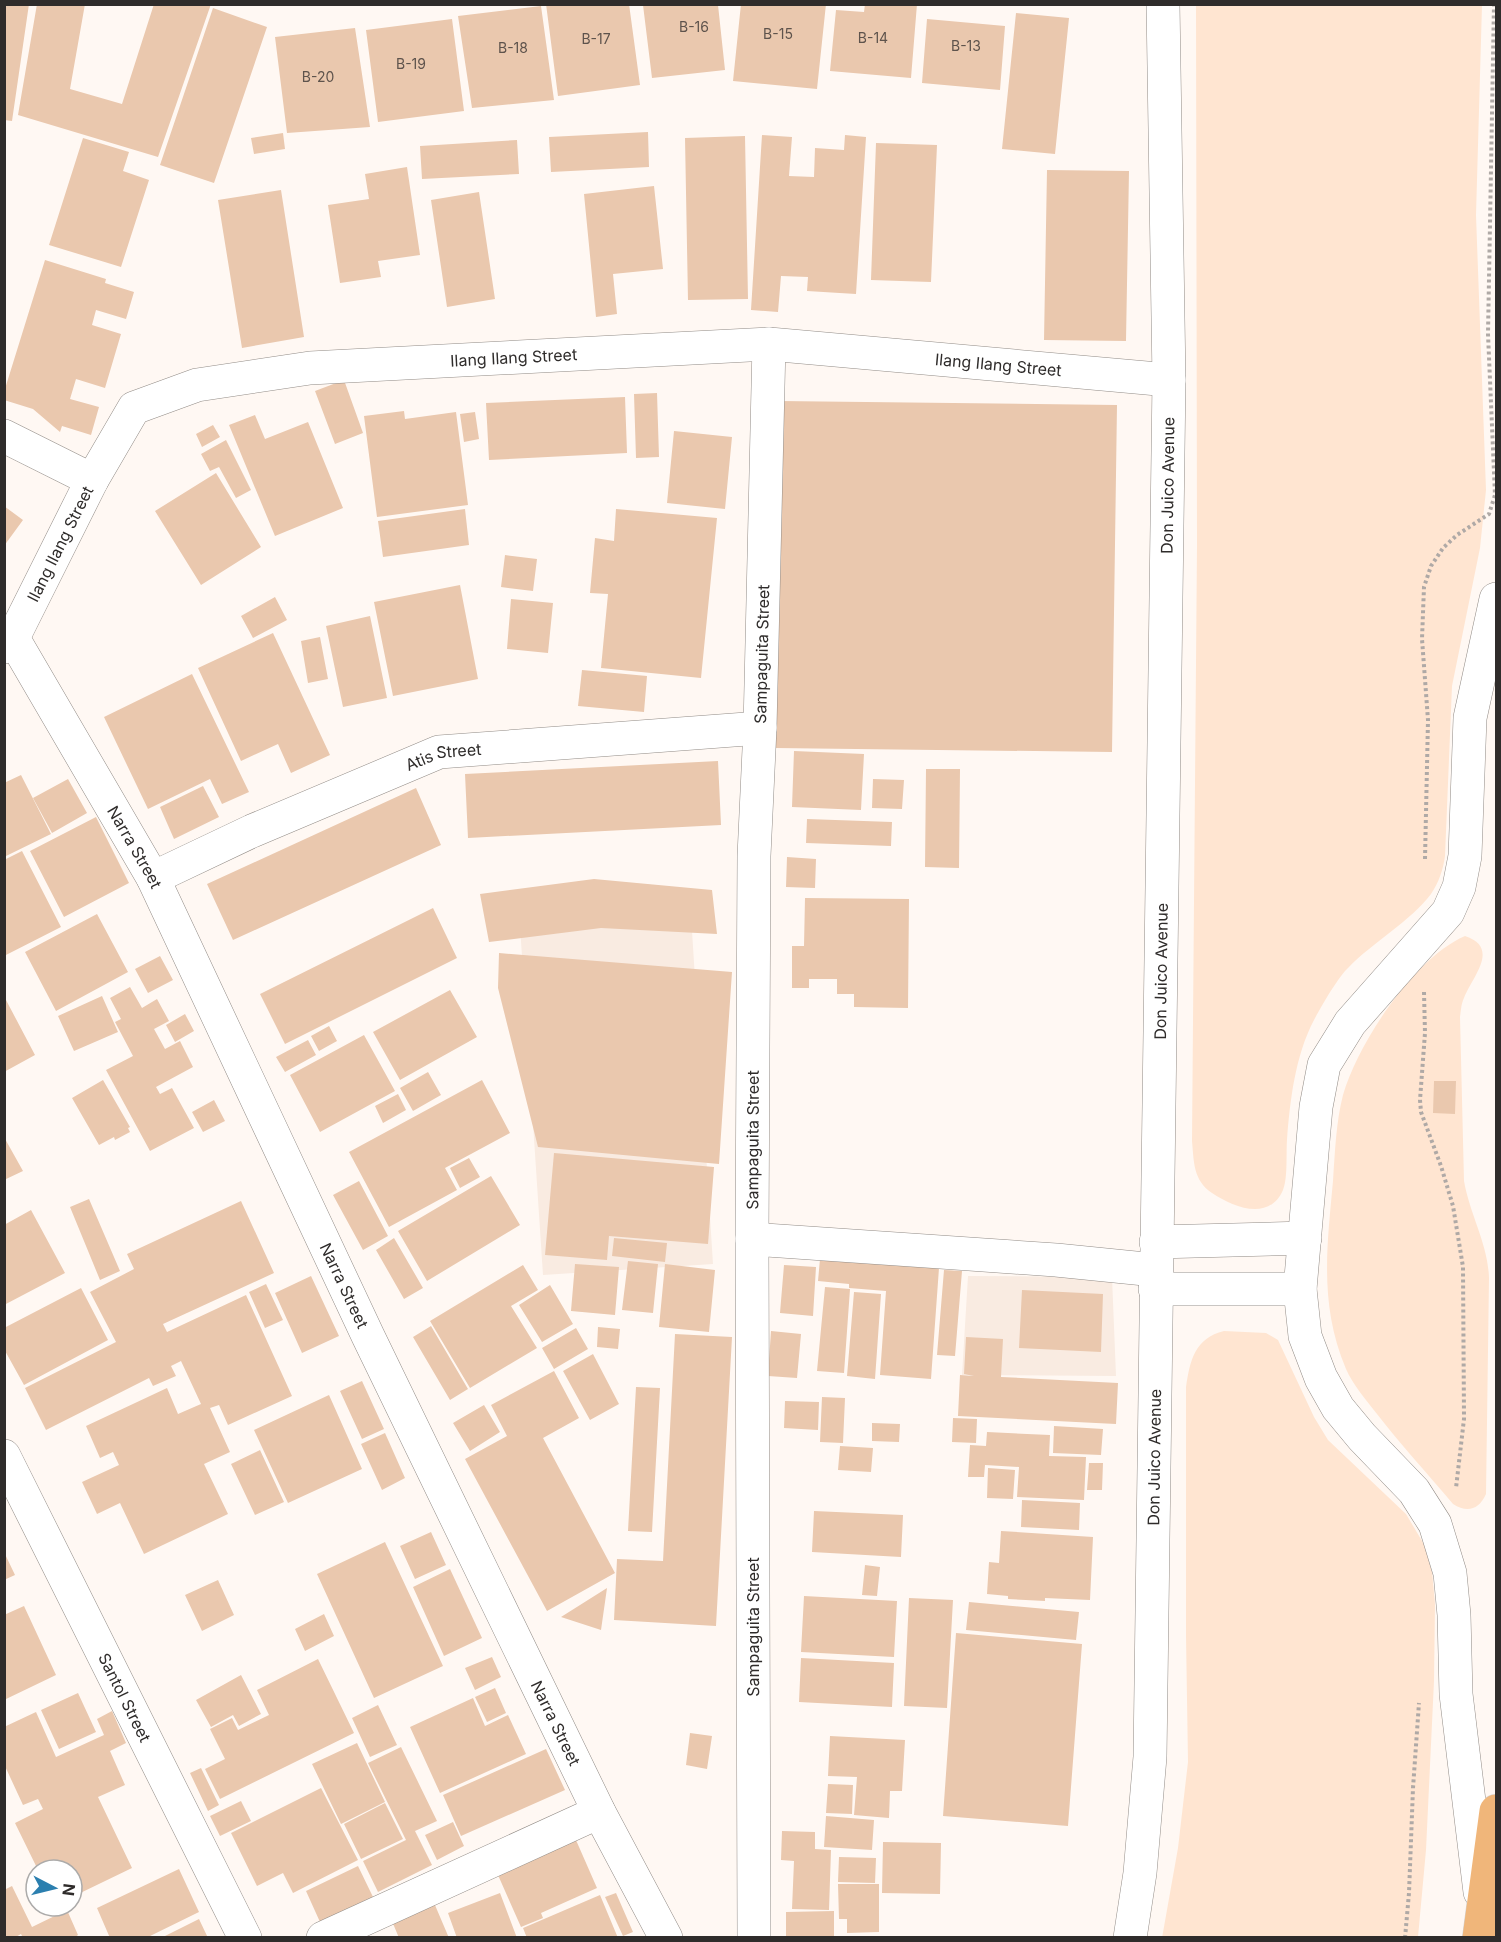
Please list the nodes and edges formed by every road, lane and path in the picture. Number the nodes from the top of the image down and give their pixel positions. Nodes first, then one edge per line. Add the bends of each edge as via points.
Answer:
1 (1163, 4) edge
2 (769, 344) junction
3 (1169, 380) junction
4 (4, 436) edge
5 (92, 480) junction
6 (1497, 599) edge
7 (9, 642) edge
8 (760, 728) junction
9 (153, 878) junction
10 (1305, 1238) junction
11 (752, 1239) junction
12 (1156, 1267) junction
13 (1300, 1289) junction
14 (4, 1456) edge
15 (1497, 1811) edge
16 (599, 1812) junction
17 (1481, 1925) edge
18 (245, 1938) edge
19 (323, 1938) edge
20 (666, 1938) edge
21 (754, 1938) edge
22 (1130, 1938) edge

1 - 3 street, Don Juico Avenue
2 - 3 street, Ilang Ilang Street
2 - 5 street, Ilang Ilang Street via 310,368 197,385 134,408
2 - 8 street, Sampaguita Street
3 - 12 street, Don Juico Avenue
4 - 5 street
5 - 7 street, Ilang Ilang Street
6 - 10 street via 1470,718 1465,856 1460,887 1448,912 1350,1023 1324,1065 1316,1107
7 - 9 street, Narra Street
8 - 9 street, Atis Street via 439,752 252,831
8 - 11 street, Sampaguita Street via 754,856
9 - 16 street, Narra Street via 363,1325
10 - 12 street
10 - 13 street
11 - 12 street
11 - 21 street, Sampaguita Street
12 - 13 street
12 - 22 street, Don Juico Avenue via 1149,1757 1140,1873
13 - 17 street via 1305,1336 1321,1378 1356,1430 1414,1491 1435,1524 1450,1573 1456,1694
14 - 18 street, Santol Street
15 - 17 main road
16 - 19 street
16 - 20 street, Narra Street

